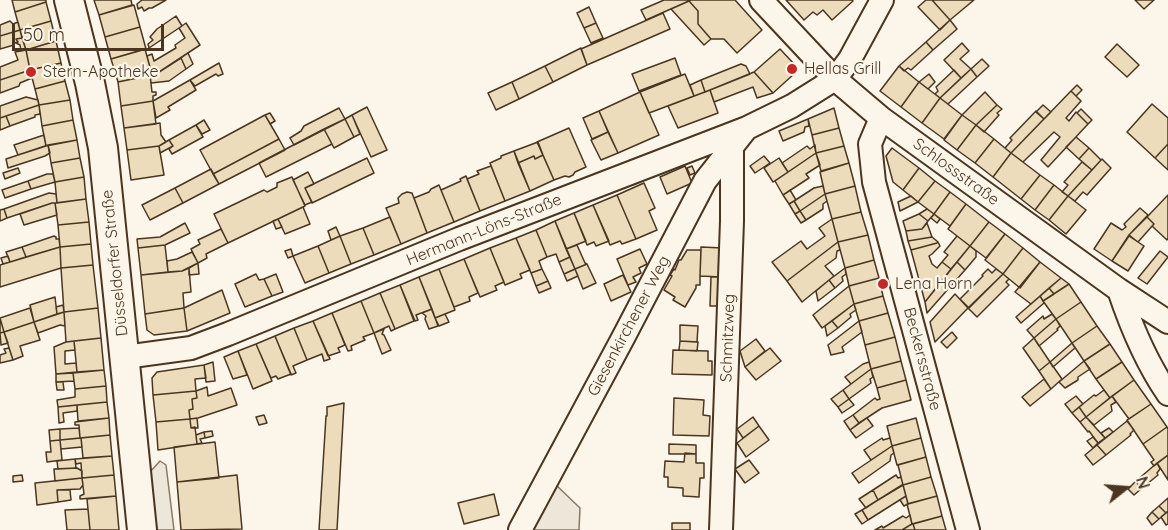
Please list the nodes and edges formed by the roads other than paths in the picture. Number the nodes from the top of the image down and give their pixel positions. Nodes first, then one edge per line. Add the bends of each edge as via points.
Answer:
1 (69, 0) edge
2 (762, 0) edge
3 (882, 0) edge
4 (835, 79) junction
5 (881, 118) junction
6 (747, 128) junction
7 (732, 147) junction
8 (1119, 290) junction
9 (1168, 322) edge
10 (125, 357) junction
11 (1168, 394) edge
12 (142, 530) edge
13 (520, 530) edge
14 (721, 530) edge
15 (968, 530) edge

1 - 10 main road, Düsseldorfer Straße via 103,148
2 - 4 street, Schlossstraße
3 - 4 street
4 - 5 street, Schlossstraße
4 - 6 street, Hermann-Löns-Straße
5 - 8 street, Schlossstraße
5 - 15 street, Beckersstraße via 870,144 874,182
6 - 7 street, Giesenkirchener Weg
6 - 10 street, Hermann-Löns-Straße via 459,238 191,348
7 - 13 street, Giesenkirchener Weg via 705,181
7 - 14 street, Schmitzweg
8 - 9 street, Schlossstraße
8 - 11 street via 1154,373
10 - 12 main road, Düsseldorfer Straße

